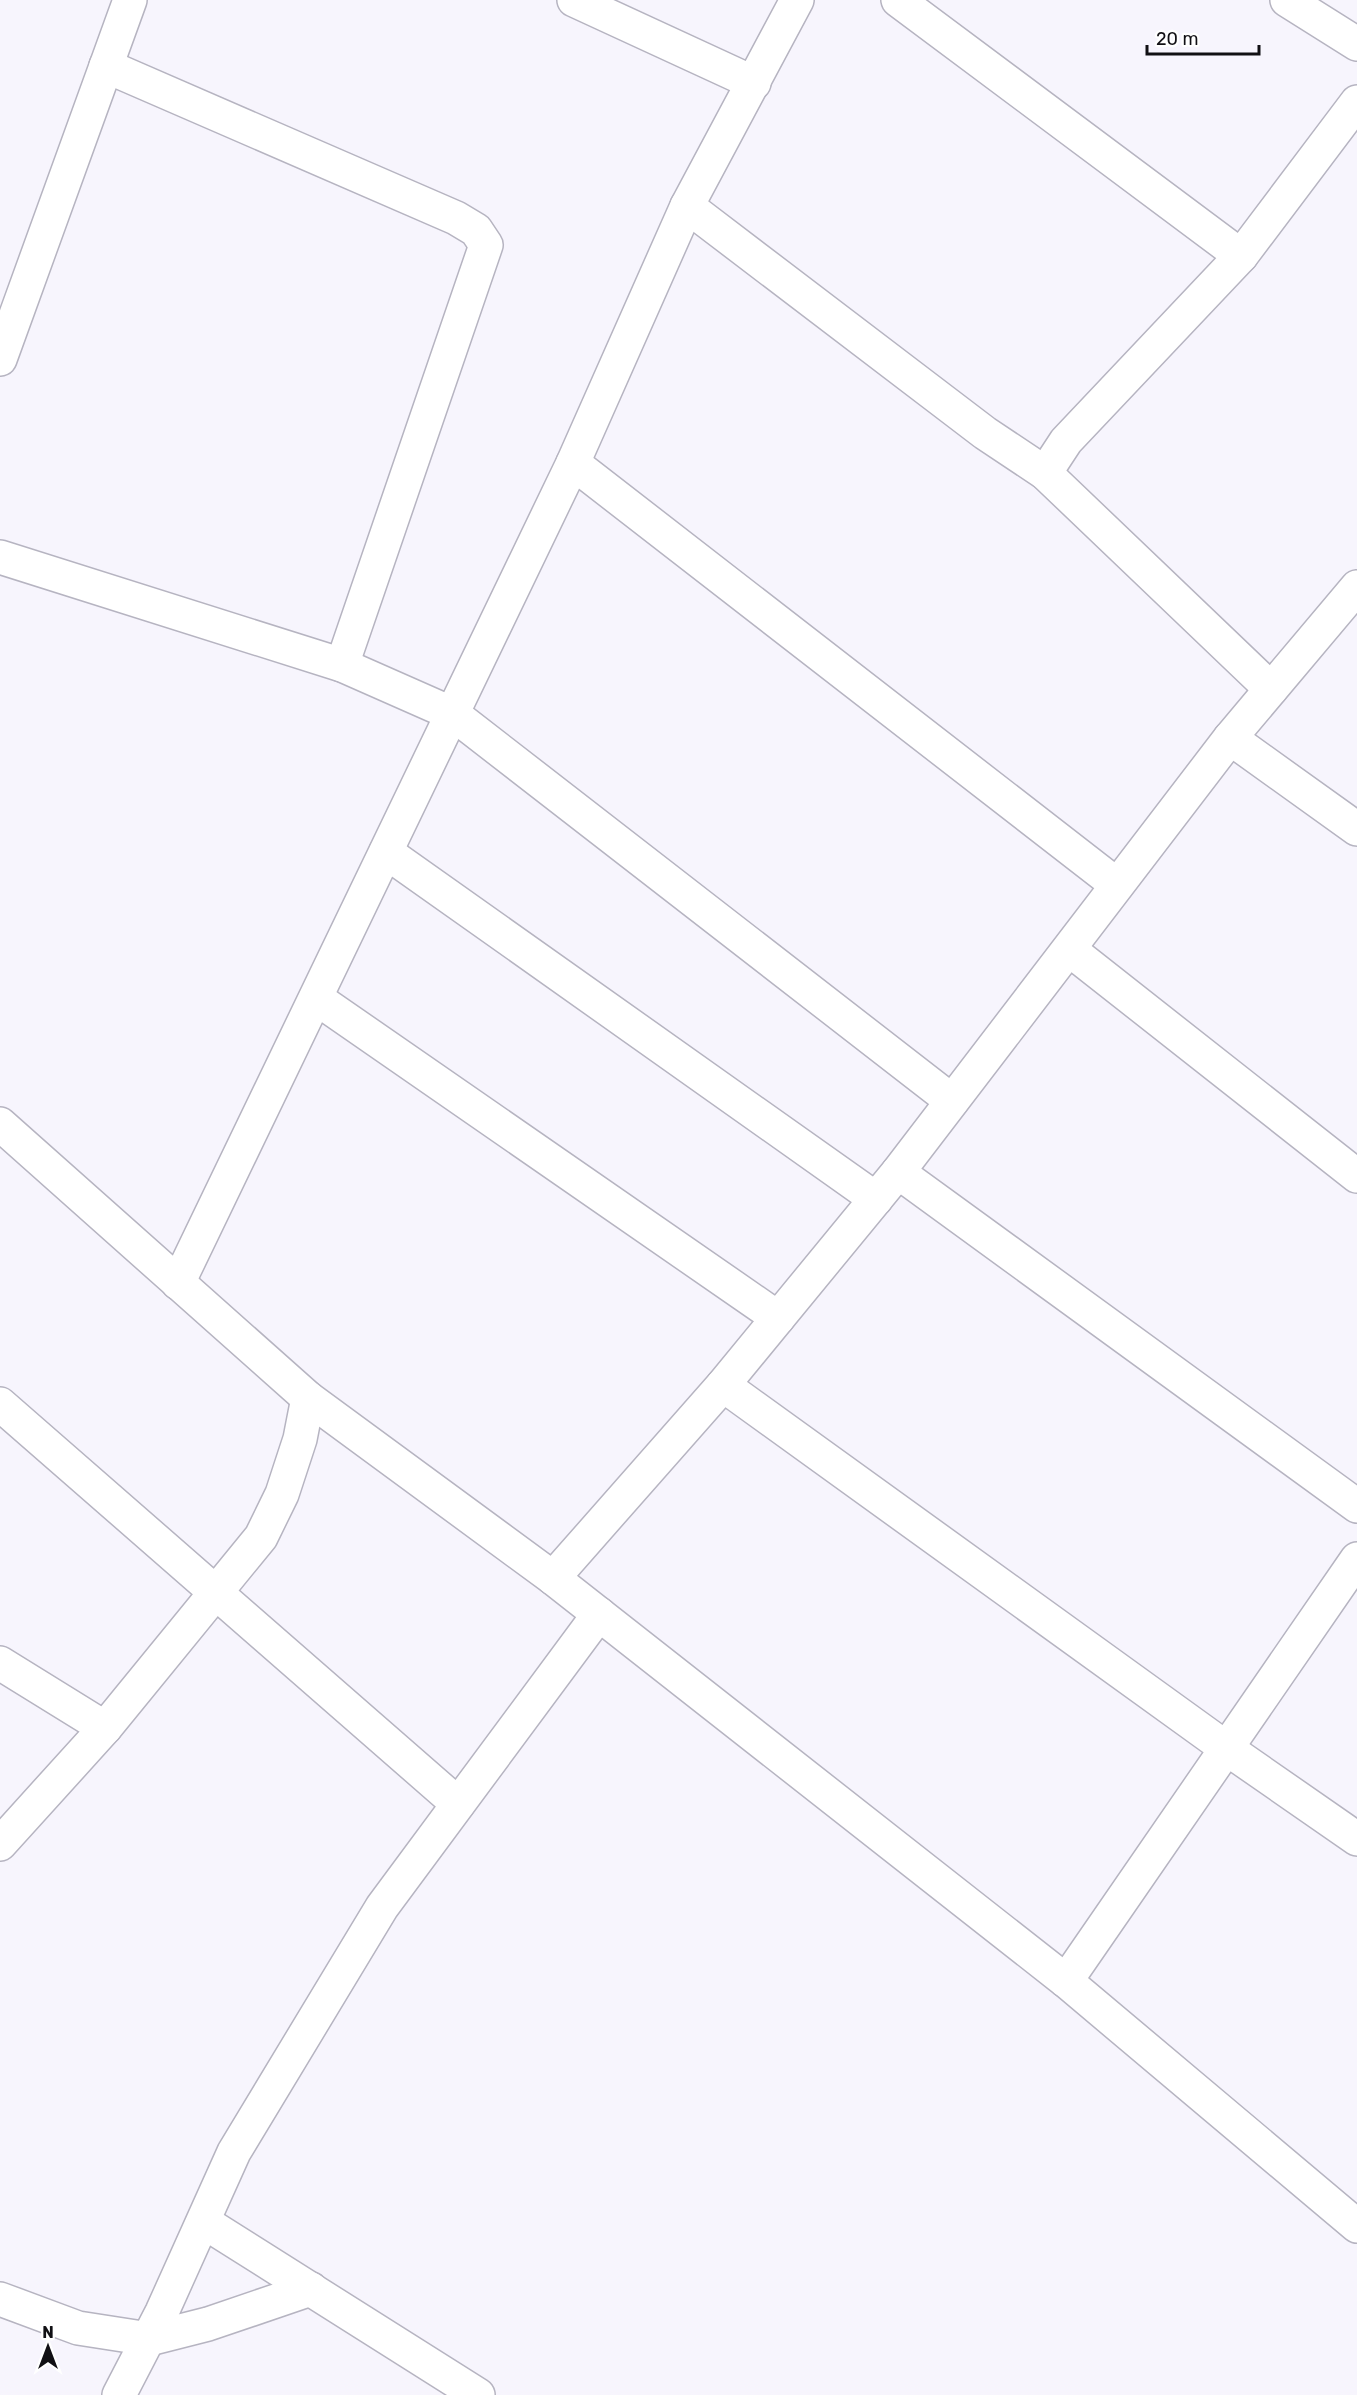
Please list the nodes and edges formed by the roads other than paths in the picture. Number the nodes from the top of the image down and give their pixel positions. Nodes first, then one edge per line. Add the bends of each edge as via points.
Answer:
1 (130, 0) edge
2 (574, 0) edge
3 (797, 0) edge
4 (898, 0) edge
5 (1287, 0) edge
6 (1357, 44) edge
7 (106, 66) junction
8 (754, 83) junction
9 (1357, 102) edge
10 (687, 206) junction
11 (1241, 256) junction
12 (0, 359) edge
13 (573, 463) junction
14 (1045, 472) junction
15 (0, 557) edge
16 (1357, 587) edge
17 (342, 665) junction
18 (1271, 689) junction
19 (453, 714) junction
20 (1230, 738) junction
21 (1357, 829) edge
22 (386, 852) junction
23 (1117, 885) junction
24 (1070, 950) junction
25 (316, 998) junction
26 (952, 1101) junction
27 (0, 1124) edge
28 (898, 1172) junction
29 (1357, 1176) edge
30 (876, 1199) junction
31 (178, 1283) junction
32 (778, 1318) junction
33 (723, 1385) junction
34 (308, 1398) junction
35 (0, 1404) edge
36 (1357, 1506) edge
37 (1357, 1559) edge
38 (554, 1578) junction
39 (215, 1592) junction
40 (599, 1614) junction
41 (0, 1663) edge
42 (105, 1728) junction
43 (1226, 1748) junction
44 (458, 1804) junction
45 (1357, 1839) edge
46 (0, 1844) edge
47 (1066, 1981) junction
48 (204, 2222) junction
49 (1357, 2226) edge
50 (311, 2289) junction
51 (0, 2300) edge
52 (149, 2339) junction
53 (119, 2395) edge
54 (478, 2395) edge

1 - 7 street
2 - 8 street
3 - 8 street
4 - 11 street
5 - 6 street
7 - 12 street
7 - 17 street via 456,218 476,230 486,244
8 - 10 street
9 - 11 street
10 - 13 street
10 - 14 street via 985,433
11 - 14 street via 1066,441
13 - 19 street
13 - 23 street
14 - 18 street
15 - 17 street
16 - 18 street
17 - 19 street
18 - 20 street
19 - 22 street
19 - 26 street
20 - 21 street
20 - 23 street
22 - 25 street
22 - 30 street
23 - 24 street
24 - 26 street
24 - 29 street
25 - 31 street
25 - 32 street
26 - 28 street
27 - 31 street
28 - 30 street
28 - 36 street
30 - 32 street
31 - 34 street
32 - 33 street
33 - 38 street
33 - 43 street
34 - 38 street
34 - 39 street via 282,1494 261,1537
35 - 39 street
37 - 43 street
38 - 40 street
39 - 42 street
39 - 44 street
40 - 44 street
40 - 47 street
41 - 42 street
42 - 46 street
43 - 45 street
43 - 47 street
44 - 48 street via 382,1907 234,2152
47 - 49 street
48 - 50 street
48 - 52 street
50 - 52 street via 208,2324
50 - 54 street
51 - 52 street via 78,2328
52 - 53 street

